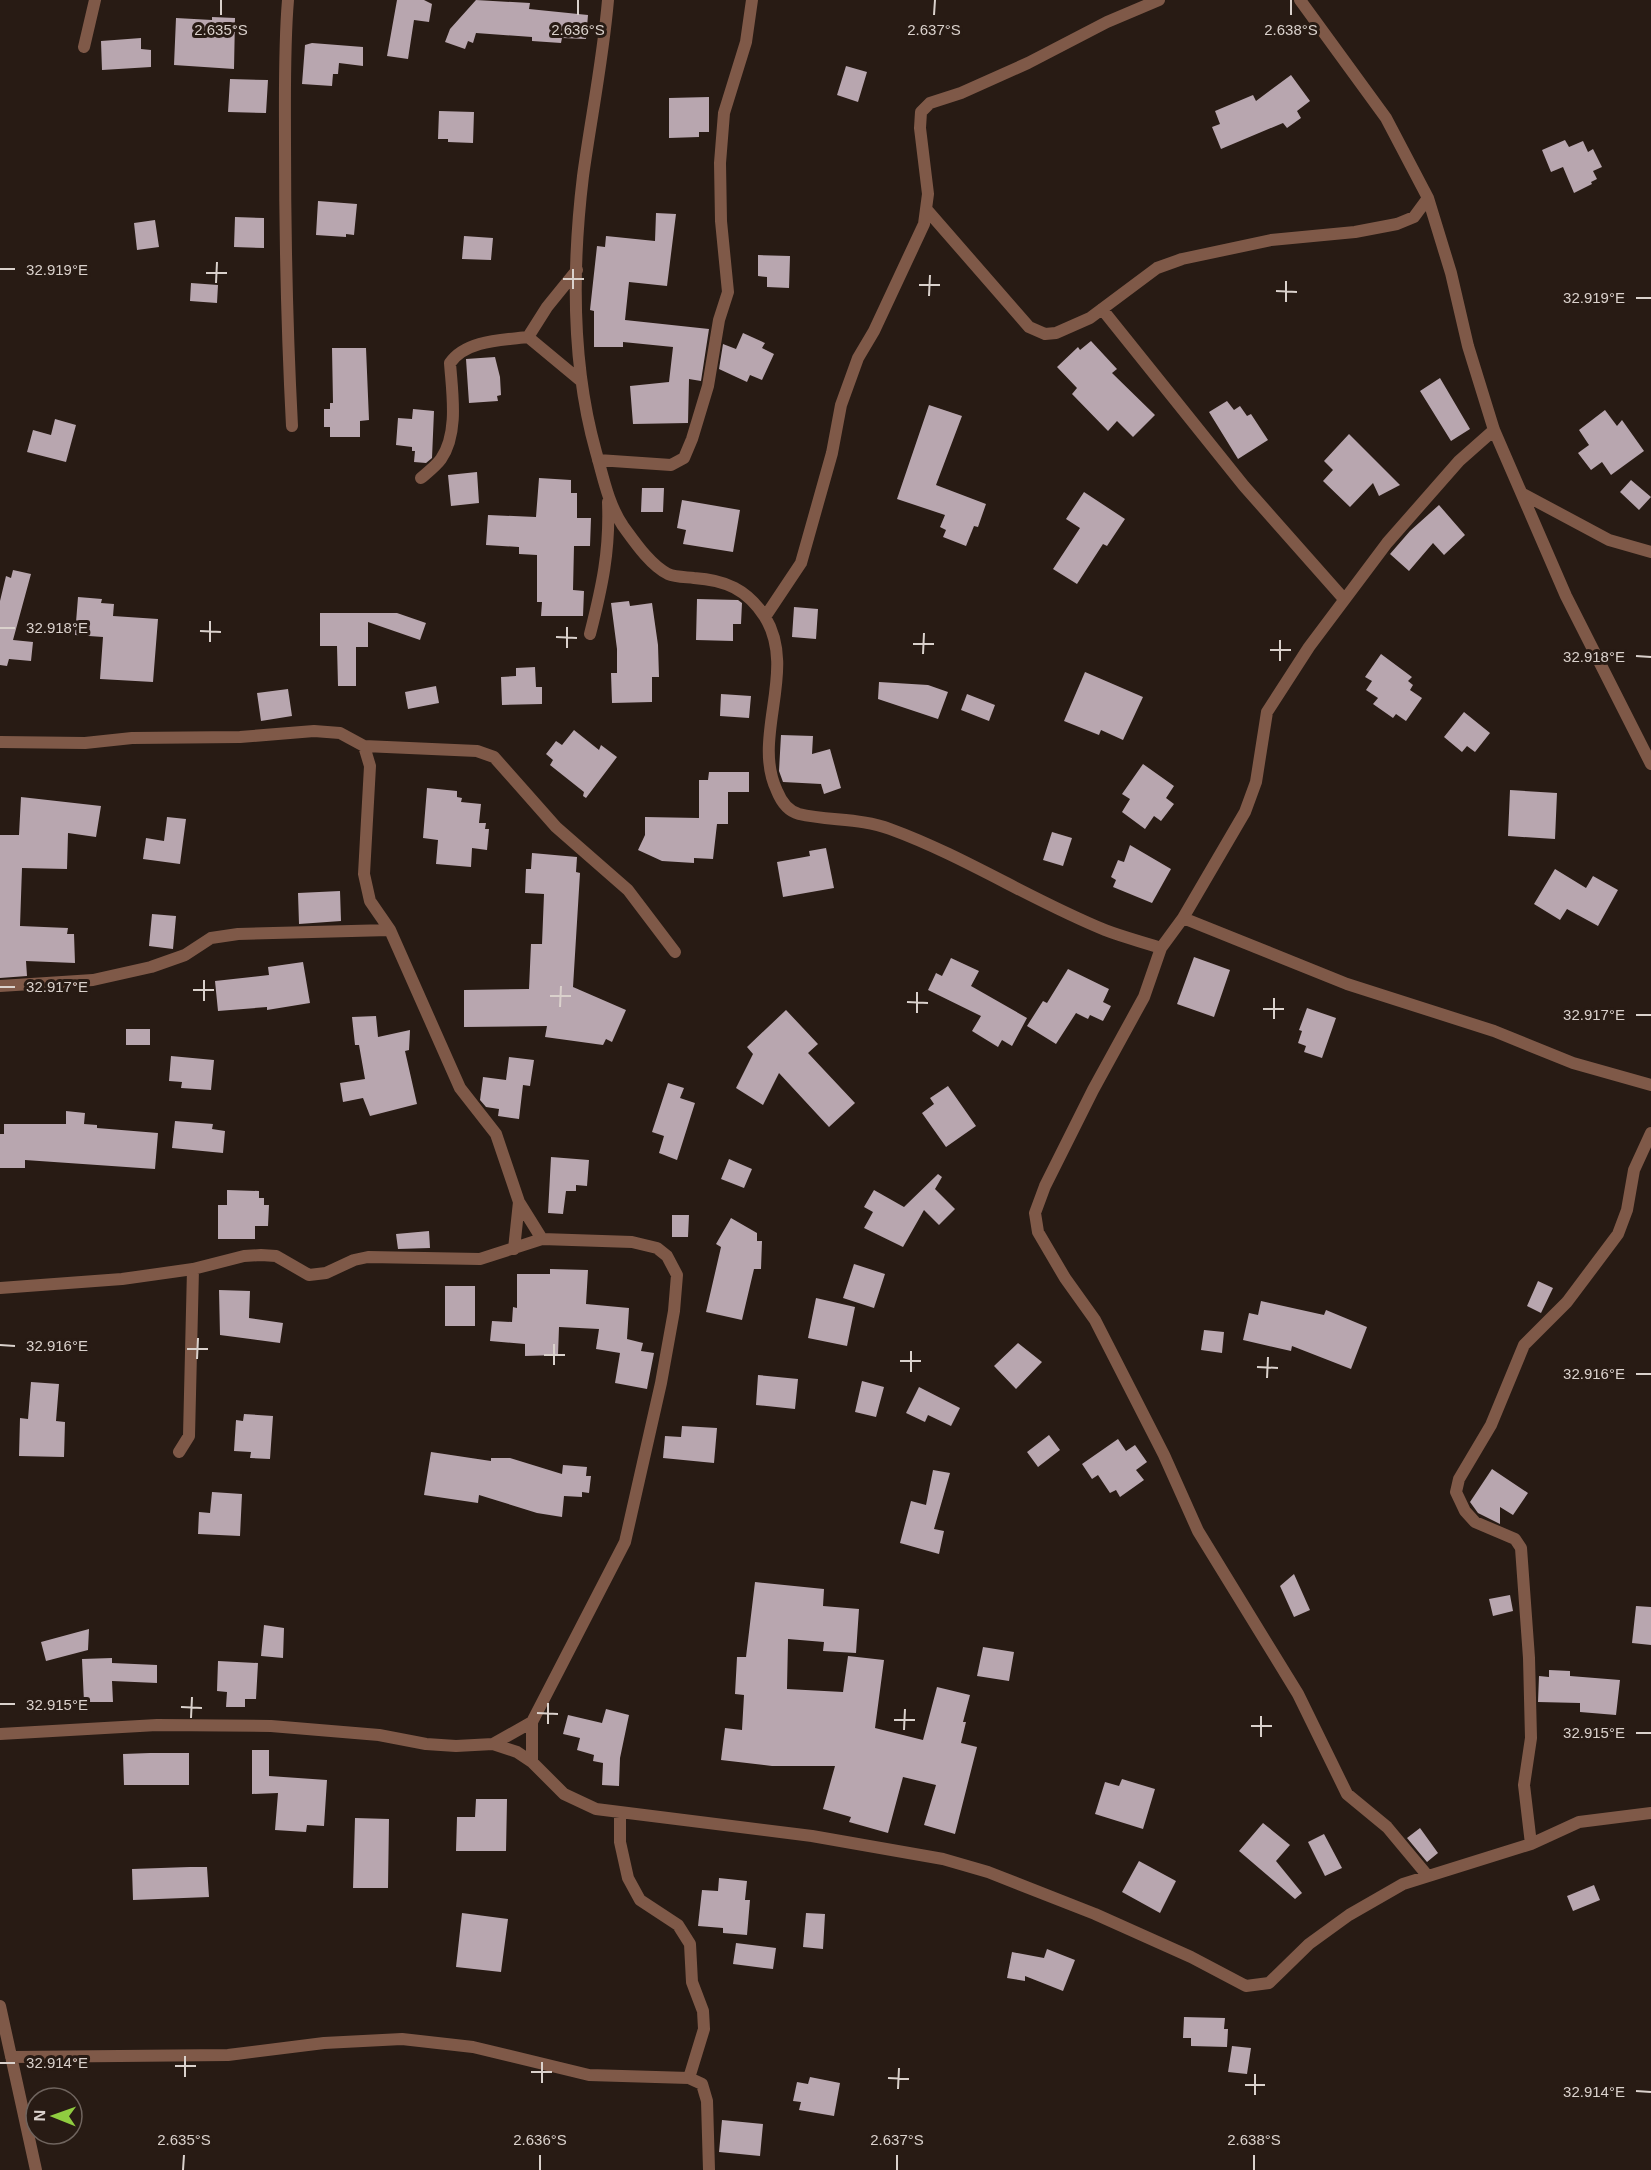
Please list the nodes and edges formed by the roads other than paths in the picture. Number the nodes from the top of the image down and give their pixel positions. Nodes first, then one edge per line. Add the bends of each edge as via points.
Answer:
1 (95, 0) edge
2 (288, 0) edge
3 (608, 0) edge
4 (752, 0) edge
5 (1160, 0) edge
6 (1300, 0) edge
7 (84, 47) dead end
8 (1428, 198) junction
9 (927, 210) junction
10 (577, 270) junction
11 (1102, 309) junction
12 (528, 337) junction
13 (581, 381) junction
14 (292, 426) dead end
15 (1494, 430) junction
16 (598, 460) junction
17 (421, 478) dead end
18 (1522, 494) junction
19 (608, 495) junction
20 (1651, 552) edge
21 (1344, 599) junction
22 (765, 617) junction
23 (590, 634) dead end
24 (0, 742) edge
25 (364, 746) junction
26 (1651, 764) edge
27 (1183, 918) junction
28 (390, 930) junction
29 (1161, 948) junction
30 (675, 952) dead end
31 (0, 986) edge
32 (1651, 1085) edge
33 (1651, 1133) edge
34 (519, 1202) junction
35 (542, 1239) junction
36 (514, 1249) junction
37 (193, 1269) junction
38 (0, 1288) edge
39 (179, 1452) dead end
40 (532, 1722) junction
41 (0, 1734) edge
42 (493, 1744) junction
43 (532, 1762) junction
44 (1651, 1813) edge
45 (620, 1814) junction
46 (1531, 1844) junction
47 (1427, 1875) junction
48 (0, 2006) edge
49 (11, 2057) junction
50 (689, 2078) junction
51 (36, 2170) edge
52 (709, 2170) edge

1 - 7 street
2 - 14 street via 285,185
3 - 10 street via 583,179
4 - 16 street via 746,42 724,113 721,221 728,292 718,320 708,386 692,439 684,458 671,465
5 - 9 street via 1019,67 930,103 919,120 928,181
6 - 8 street via 1386,118
8 - 11 street via 1414,217 1397,224 1271,240 1182,259 1157,268
8 - 15 street
9 - 11 street via 1029,327 1045,334 1056,333
9 - 22 street via 918,237 858,358 841,405 832,453 801,563
10 - 12 street
10 - 13 street
11 - 21 street via 1244,486
12 - 13 street
12 - 17 street via 483,343 462,351 450,363 453,400 449,442 441,459
13 - 16 street
15 - 18 street
15 - 21 street via 1459,461 1405,521
16 - 19 street
18 - 20 street via 1610,540
18 - 26 street via 1566,596
19 - 22 street via 621,523 656,566 669,574 722,580 748,596
19 - 23 street via 605,576
21 - 27 street via 1267,712 1256,782 1245,812
22 - 29 street via 778,658 769,754 775,788 784,805 798,814 890,828 1107,931
24 - 25 street via 85,743 314,731 340,733
25 - 28 street via 370,766 364,874 369,901
25 - 30 street via 477,751 494,757 556,827 628,890
27 - 29 street
27 - 32 street via 1347,984 1494,1031 1591,1069
28 - 31 street via 238,934 211,938 185,955 151,967 93,980
28 - 34 street via 460,1088 496,1134
29 - 47 street via 1144,997 1045,1186 1035,1213 1038,1232 1095,1320 1198,1531 1298,1694 1347,1794 1387,1827
33 - 46 street via 1634,1170 1618,1234 1572,1297 1524,1345 1491,1425 1459,1479 1456,1492 1475,1522 1515,1539 1521,1548 1531,1738 1524,1785
34 - 35 street
34 - 36 street
35 - 36 street
35 - 40 street via 632,1242 657,1248 677,1275 662,1383 625,1542
36 - 37 street via 480,1259 368,1257 326,1274 309,1275 276,1257 261,1255
37 - 38 street
37 - 39 street via 189,1436
40 - 42 street
40 - 43 street
41 - 42 street via 125,1726 259,1726 344,1731 446,1745
42 - 43 street via 508,1747
43 - 45 street via 564,1794 596,1809
44 - 46 street via 1579,1822
45 - 47 street via 812,1836 943,1859 988,1872 1095,1914 1246,1986 1269,1983 1309,1944 1349,1915
45 - 50 street via 620,1842 627,1878 640,1900 678,1925 690,1944 692,1982 703,2011 704,2029
46 - 47 street
48 - 49 street
49 - 50 street via 228,2055 324,2043 402,2039 473,2047 589,2074
49 - 51 street
50 - 52 street via 702,2084 707,2101

